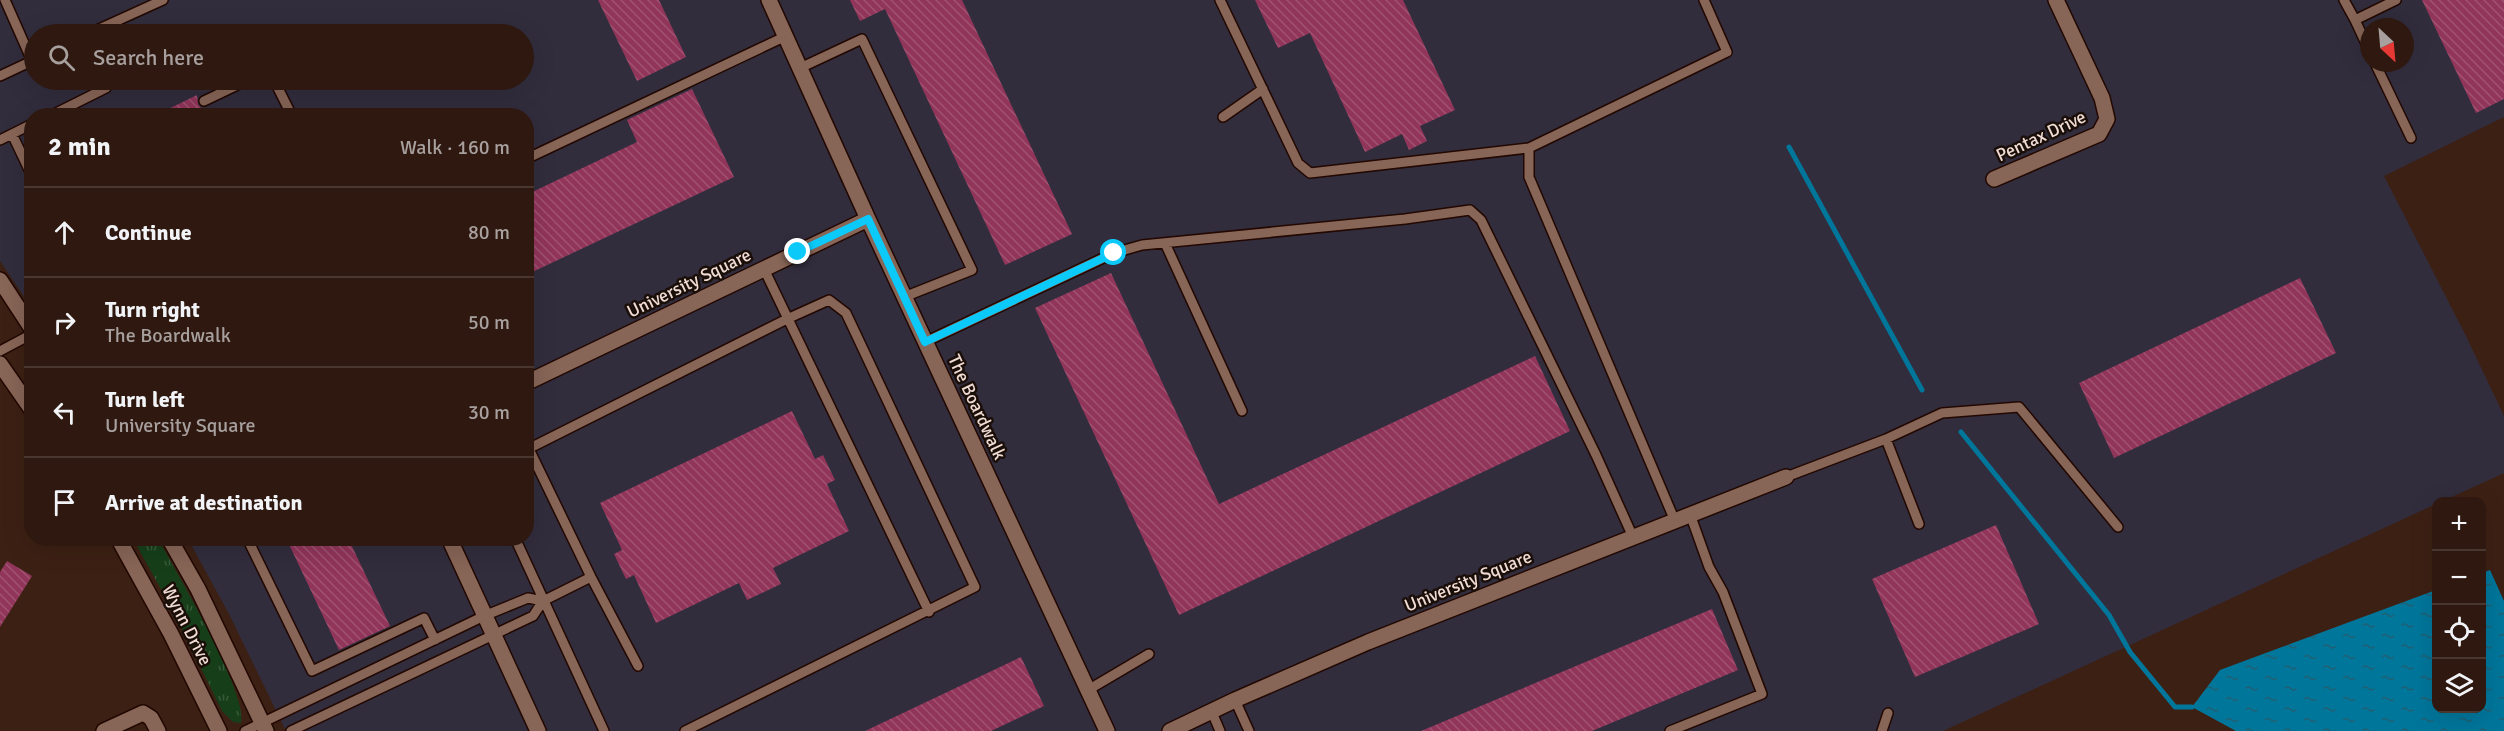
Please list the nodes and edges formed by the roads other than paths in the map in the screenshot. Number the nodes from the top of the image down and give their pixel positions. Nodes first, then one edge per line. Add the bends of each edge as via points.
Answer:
1 (5, 0) edge
2 (163, 0) edge
3 (769, 0) edge
4 (1220, 0) edge
5 (1704, 0) edge
6 (2056, 0) edge
7 (2344, 0) edge
8 (2396, 0) edge
9 (2355, 20) junction
10 (110, 24) edge
11 (2360, 31) edge
12 (786, 36) junction
13 (24, 41) edge
14 (24, 64) edge
15 (800, 68) junction
16 (2379, 72) edge
17 (0, 76) edge
18 (1263, 89) junction
19 (102, 90) edge
20 (227, 90) edge
21 (279, 90) edge
22 (204, 101) dead end
23 (66, 108) edge
24 (288, 108) edge
25 (1223, 117) dead end
26 (24, 128) edge
27 (12, 134) junction
28 (2411, 138) dead end
29 (0, 140) edge
30 (1529, 148) junction
31 (534, 155) edge
32 (24, 159) edge
33 (1994, 179) dead end
34 (868, 219) junction
35 (1165, 243) junction
36 (764, 269) junction
37 (0, 280) edge
38 (904, 297) junction
39 (24, 317) edge
40 (787, 319) junction
41 (24, 338) edge
42 (925, 342) junction
43 (0, 351) edge
44 (0, 364) edge
45 (534, 379) edge
46 (24, 398) edge
47 (1242, 411) dead end
48 (1886, 439) junction
49 (534, 446) edge
50 (534, 461) edge
51 (1786, 477) joint
52 (1690, 514) junction
53 (1675, 521) junction
54 (1919, 524) dead end
55 (2118, 527) dead end
56 (1633, 537) junction
57 (122, 546) edge
58 (174, 546) edge
59 (251, 546) edge
60 (453, 546) edge
61 (518, 546) edge
62 (591, 577) junction
63 (543, 602) junction
64 (929, 612) junction
65 (484, 616) junction
66 (493, 635) junction
67 (435, 640) junction
68 (1149, 654) dead end
69 (638, 666) dead end
70 (1088, 690) junction
71 (1235, 700) junction
72 (1211, 710) junction
73 (1888, 713) dead end
74 (264, 727) edge
75 (104, 731) edge
76 (158, 731) edge
77 (219, 731) edge
78 (245, 731) edge
79 (291, 731) edge
80 (538, 731) edge
81 (603, 731) edge
82 (685, 731) edge
83 (1107, 731) edge
84 (1170, 731) edge
85 (1220, 731) edge
86 (1249, 731) edge
87 (1670, 731) edge
88 (1882, 731) edge

1 - 13 lane
2 - 10 lane
3 - 12 street, The Boardwalk
4 - 18 lane
5 - 30 lane via 1727,52
6 - 33 street, Pentax Drive via 2102,98 2107,119 2099,134
7 - 9 lane
8 - 9 lane
9 - 11 lane
12 - 15 street, The Boardwalk
12 - 31 lane
14 - 17 lane
15 - 34 street, The Boardwalk
15 - 38 lane via 862,39 972,270
16 - 28 lane
18 - 25 lane
18 - 30 lane via 1298,163 1310,173
19 - 23 lane
20 - 22 lane
21 - 24 lane
26 - 27 lane
27 - 29 lane
27 - 32 lane
30 - 53 lane via 1529,177
34 - 36 street, University Square
34 - 38 street, The Boardwalk
35 - 42 lane via 1114,253
35 - 47 lane
35 - 56 lane via 1470,210 1485,228
36 - 40 lane
36 - 45 street, University Square
37 - 39 street
38 - 42 street, The Boardwalk
40 - 49 lane
40 - 64 lane
40 - 64 lane via 829,300 846,313 975,587
41 - 43 lane
42 - 70 street, The Boardwalk
44 - 46 street
48 - 51 lane
48 - 54 lane
48 - 55 lane via 1942,413 2019,407
50 - 62 lane
51 - 52 street, University Square
52 - 53 street, University Square
52 - 87 lane via 1762,694
53 - 56 street, University Square
56 - 71 street, University Square
57 - 77 street, Wynn Drive
58 - 74 street, Wynn Drive
59 - 67 lane via 312,671 424,618
60 - 65 street
61 - 63 lane
62 - 63 lane
62 - 69 lane
63 - 65 lane via 528,598
63 - 66 lane via 533,616
63 - 81 lane
64 - 82 lane
65 - 66 street
65 - 67 lane
66 - 79 lane
66 - 80 street
67 - 74 lane
68 - 70 lane
70 - 83 street, The Boardwalk
71 - 72 street, University Square
71 - 86 lane
72 - 84 street, University Square
72 - 85 lane
73 - 88 lane
74 - 78 lane
75 - 76 street via 143,713

